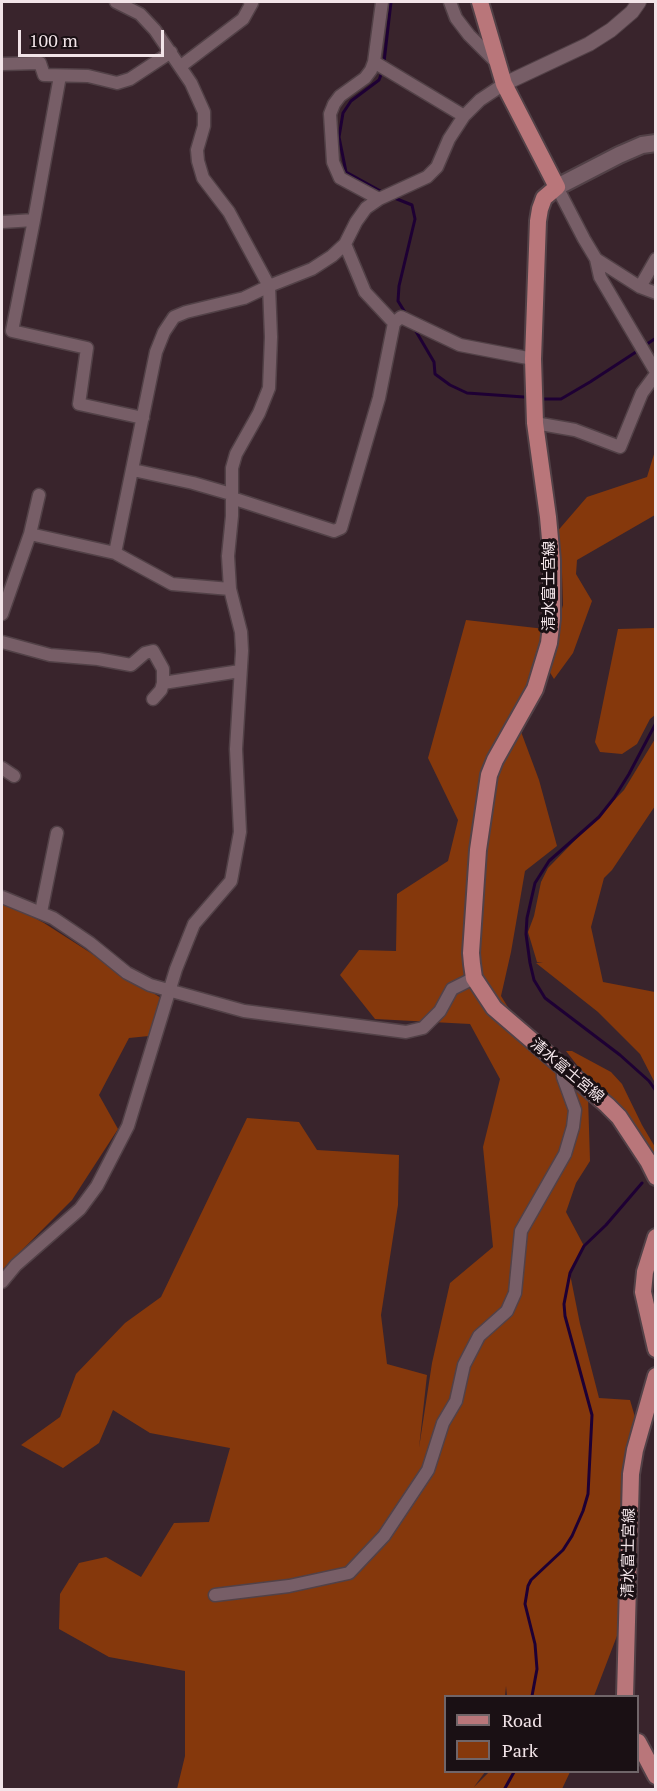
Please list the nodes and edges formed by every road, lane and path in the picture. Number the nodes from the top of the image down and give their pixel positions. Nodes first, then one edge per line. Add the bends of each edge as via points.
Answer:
1 (116, 2) edge
2 (250, 2) edge
3 (382, 2) edge
4 (450, 2) edge
5 (480, 2) edge
6 (639, 2) edge
7 (171, 52) junction
8 (374, 62) junction
9 (2, 64) edge
10 (499, 65) junction
11 (181, 66) junction
12 (60, 76) junction
13 (504, 84) junction
14 (464, 116) junction
15 (656, 143) edge
16 (557, 186) junction
17 (379, 199) junction
18 (34, 220) junction
19 (2, 222) edge
20 (345, 244) junction
21 (596, 259) junction
22 (656, 259) edge
23 (269, 286) junction
24 (640, 287) junction
25 (656, 293) edge
26 (394, 323) junction
27 (532, 359) junction
28 (656, 373) edge
29 (143, 418) junction
30 (535, 423) junction
31 (134, 470) junction
32 (39, 495) dead end
33 (231, 496) junction
34 (30, 534) junction
35 (115, 553) junction
36 (230, 589) junction
37 (2, 614) edge
38 (2, 642) edge
39 (240, 671) junction
40 (164, 683) junction
41 (153, 699) dead end
42 (2, 768) edge
43 (14, 776) dead end
44 (57, 833) dead end
45 (2, 897) edge
46 (41, 912) junction
47 (474, 978) junction
48 (170, 990) junction
49 (563, 1067) junction
50 (656, 1177) edge
51 (656, 1237) edge
52 (2, 1282) edge
53 (656, 1349) edge
54 (656, 1376) edge
55 (652, 1401) edge
56 (215, 1594) dead end
57 (625, 1695) edge
58 (639, 1744) edge
59 (656, 1776) edge

1 - 7 street via 140,14
2 - 11 street via 243,19
3 - 8 street
4 - 10 street via 456,18
5 - 10 main road
6 - 13 street via 611,30 590,44
7 - 11 street
7 - 12 street via 130,79 117,83 88,76
8 - 14 street
8 - 17 street via 364,78 340,96 330,114 333,162 340,178
9 - 12 street via 40,63 44,75
10 - 13 main road
11 - 23 street via 204,112 197,150 203,178 229,212
12 - 18 street
13 - 14 street
13 - 16 main road
14 - 17 street via 437,167 427,177
15 - 16 main road via 642,145
16 - 21 street
16 - 27 main road, 清水富士宮線 via 544,198 538,221
17 - 20 street via 366,208
18 - 19 street
18 - 29 street via 12,331 87,348 79,404
20 - 23 street via 312,269
20 - 26 street via 365,292
21 - 24 street
21 - 28 street via 600,277
22 - 24 street
23 - 29 street via 244,298 174,317 156,352
23 - 33 street via 268,388 232,468
24 - 25 street
26 - 27 street via 401,317 460,345
26 - 33 street via 379,398 341,528 334,531
27 - 30 main road, 清水富士宮線
28 - 30 street via 642,393 620,447 575,430
29 - 31 street
30 - 47 main road, 清水富士宮線 via 552,561 552,618 535,689 495,760 485,795 471,953
31 - 33 street
31 - 35 street
32 - 34 street
33 - 36 street
34 - 35 street
34 - 37 street
35 - 36 street via 172,584
36 - 39 street via 241,632
38 - 40 street via 50,655 132,665 153,651 163,669
39 - 40 street
39 - 48 street via 236,749 240,832 235,868 231,881 194,924
40 - 41 street
42 - 43 street
44 - 46 street
45 - 46 street
46 - 48 street via 90,943 127,973
47 - 48 street via 452,989 440,1011 423,1028 406,1032 244,1011
47 - 49 main road, 清水富士宮線 via 494,1008
48 - 52 street via 128,1126 97,1186 80,1209
49 - 50 main road, 清水富士宮線 via 619,1117
49 - 56 street via 575,1110 565,1154 521,1231 515,1293 507,1311 480,1336 464,1365 456,1401 443,1424 428,1470 384,1536 349,1573 290,1586
51 - 53 main road via 643,1292
54 - 55 main road, 清水富士宮線
55 - 57 main road, 清水富士宮線 via 631,1474
58 - 59 main road

